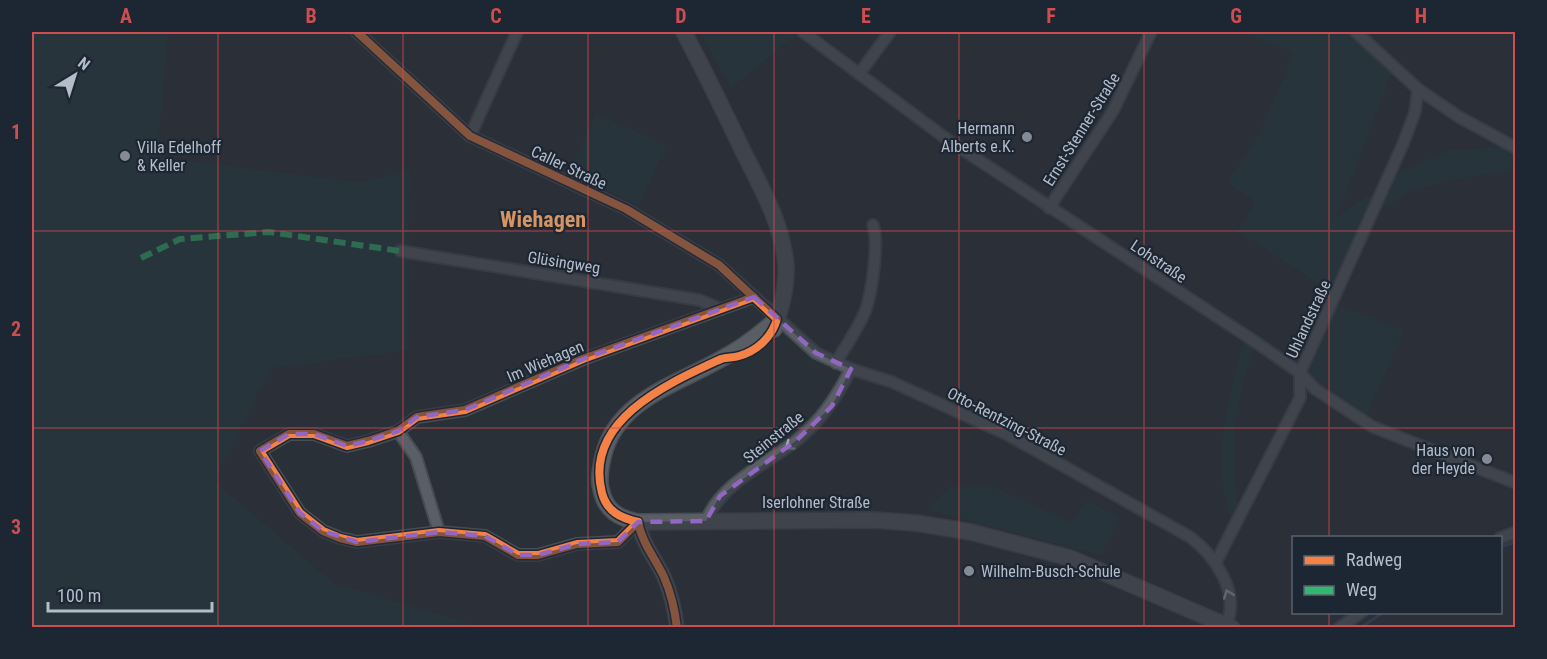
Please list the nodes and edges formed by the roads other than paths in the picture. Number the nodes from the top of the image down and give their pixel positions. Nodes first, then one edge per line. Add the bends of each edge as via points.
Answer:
1 (357, 32) edge
2 (517, 32) edge
3 (684, 32) edge
4 (803, 32) edge
5 (890, 32) edge
6 (1150, 32) edge
7 (1356, 32) edge
8 (859, 74) junction
9 (1418, 89) junction
10 (471, 136) junction
11 (1515, 148) edge
12 (1049, 208) junction
13 (873, 225) dead end
14 (400, 251) dead end
15 (754, 297) junction
16 (721, 309) junction
17 (777, 320) junction
18 (836, 363) junction
19 (851, 369) junction
20 (1300, 373) junction
21 (398, 431) junction
22 (1515, 483) edge
23 (706, 520) junction
24 (638, 522) junction
25 (439, 532) junction
26 (1216, 562) junction
27 (1359, 614) edge
28 (677, 627) edge
29 (1228, 627) edge
30 (1339, 627) edge

1 - 10 street, Caller Straße
2 - 10 street
3 - 17 main road via 778,228 786,277
4 - 8 street, Lohstraße
5 - 8 street
6 - 12 street, Ernst-Stenner-Straße via 1113,111
7 - 9 street
8 - 12 street, Lohstraße
9 - 11 street
9 - 20 street, Uhlandstraße via 1415,112 1403,144
10 - 15 street, Caller Straße via 626,209 719,265
12 - 20 street, Lohstraße
13 - 18 street via 873,270 866,308
14 - 16 street, Glüsingweg via 699,300
15 - 16 street, Im Wiehagen
15 - 17 street, Caller Straße
16 - 21 street, Im Wiehagen via 583,359 465,410 417,417
17 - 18 street, Otto-Rentzing-Straße via 816,353
17 - 24 main road, Iserlohner Straße via 724,358 638,404 620,421 608,439 601,468 603,497 615,515
18 - 19 street, Otto-Rentzing-Straße
19 -> 23 street, Steinstraße via 832,406 797,440 720,496
19 - 26 street, Otto-Rentzing-Straße via 892,382 1008,435 1190,537
20 - 22 street, Lohstraße via 1315,389 1373,427
20 - 26 street, Uhlandstraße via 1300,398
21 - 25 street via 416,457
21 - 25 street, Im Wiehagen via 347,446 314,434 289,434 260,451 300,513 323,531 357,542
23 - 24 main road, Iserlohner Straße
23 - 29 main road, Iserlohner Straße via 873,520 971,532 1070,558
24 - 25 street via 618,542 577,544 538,555 518,555 485,536
24 - 28 street via 664,578
29 -> 26 street via 1232,602
27 - 30 street

